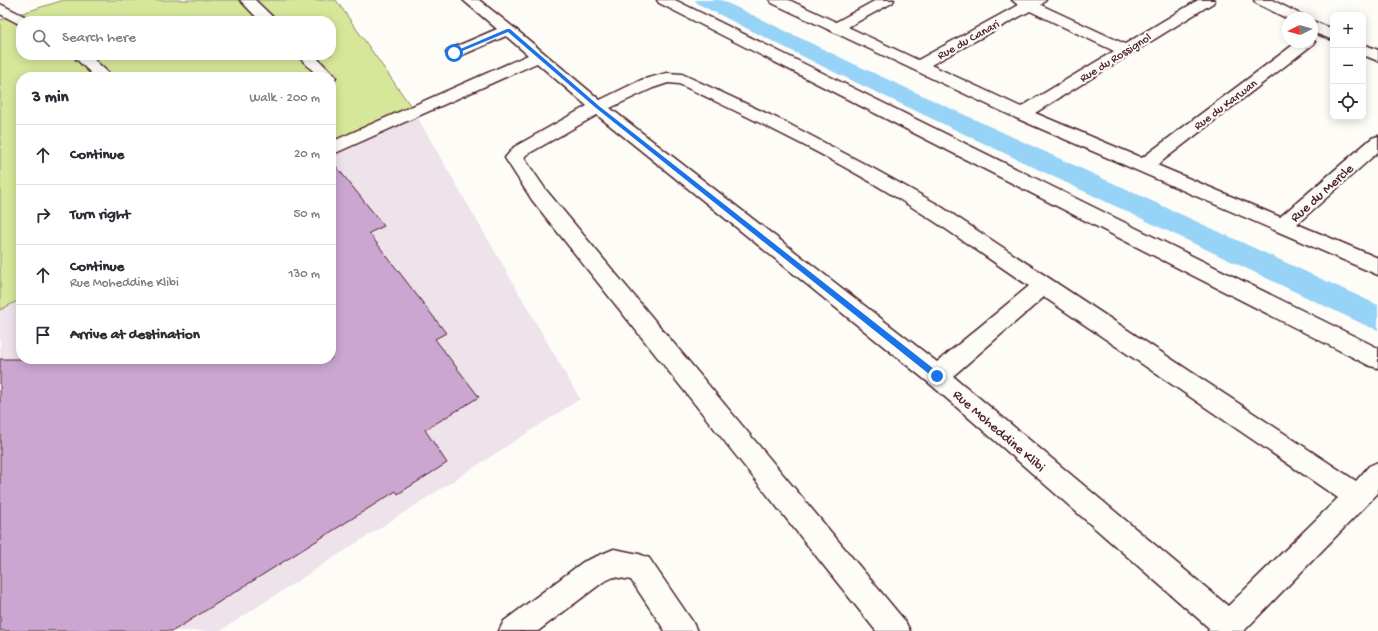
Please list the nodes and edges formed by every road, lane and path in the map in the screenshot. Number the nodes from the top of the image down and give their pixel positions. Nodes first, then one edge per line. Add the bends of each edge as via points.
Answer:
1 (247, 0) edge
2 (470, 0) edge
3 (664, 0) edge
4 (777, 0) edge
5 (887, 0) edge
6 (1208, 0) edge
7 (1261, 0) edge
8 (1029, 2) edge
9 (0, 8) edge
10 (1285, 12) edge
11 (264, 16) edge
12 (16, 17) edge
13 (835, 28) junction
14 (508, 30) junction
15 (1299, 48) edge
16 (1125, 50) junction
17 (1366, 50) edge
18 (454, 53) dead end
19 (538, 56) junction
20 (1378, 56) edge
21 (86, 60) edge
22 (310, 60) edge
23 (918, 66) junction
24 (99, 72) edge
25 (323, 72) edge
26 (598, 107) junction
27 (1022, 114) junction
28 (1378, 142) edge
29 (336, 148) edge
30 (1144, 166) junction
31 (1283, 226) junction
32 (1378, 267) edge
33 (1043, 286) junction
34 (1378, 360) edge
35 (937, 376) junction
36 (1378, 474) edge
37 (1358, 497) junction
38 (1226, 628) edge
39 (514, 631) edge
40 (682, 631) edge
41 (895, 631) edge

1 - 11 street
2 - 14 street, Rue Moheddine Klibi
3 - 34 street
4 - 13 street
5 - 13 street
6 - 16 street, Rue du Rossignol
7 - 10 street
8 - 16 street
8 - 23 street, Rue du Canari
9 - 12 street
13 - 23 street
14 - 18 street
14 - 19 street, Rue Moheddine Klibi
15 - 30 street, Rue du Karwan
16 - 27 street, Rue du Rossignol
17 - 20 street
19 - 26 street, Rue Moheddine Klibi
19 - 29 street
21 - 24 street
22 - 25 street
23 - 27 street
26 - 33 street via 647,84 667,78 682,79 799,135 890,185 930,209
26 - 35 street, Rue Moheddine Klibi
26 - 41 street via 520,151 514,158 539,195
27 - 30 street
28 - 31 street, Rue du Mercle
30 - 31 street
31 - 32 street
33 - 35 street
33 - 37 street
35 - 38 street, Rue Moheddine Klibi
36 - 37 street
37 - 38 street
39 - 40 street via 593,572 614,563 640,568

